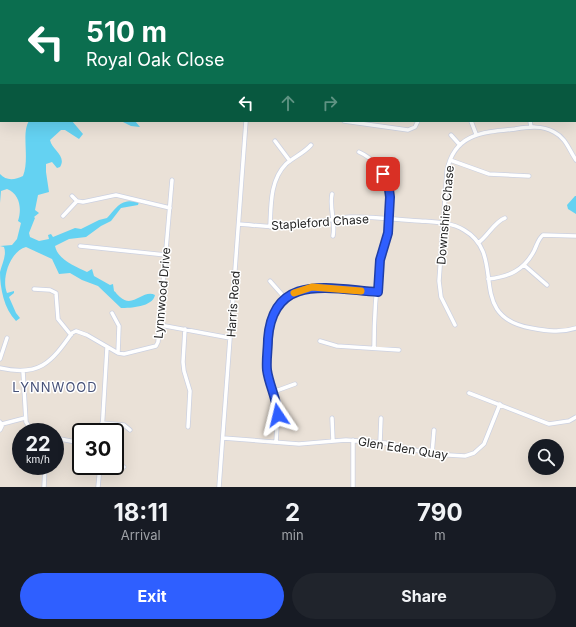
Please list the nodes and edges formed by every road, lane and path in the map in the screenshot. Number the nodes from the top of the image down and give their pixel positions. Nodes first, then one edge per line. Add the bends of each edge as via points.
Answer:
1 (246, 122) edge
2 (351, 122) edge
3 (418, 122) edge
4 (471, 122) edge
5 (530, 122) edge
6 (531, 127) junction
7 (476, 134) junction
8 (451, 135) dead end
9 (275, 141) dead end
10 (311, 145) dead end
11 (460, 145) junction
12 (359, 152) dead end
13 (450, 160) junction
14 (576, 160) edge
15 (290, 161) junction
16 (394, 162) dead end
17 (383, 174) junction
18 (529, 176) dead end
19 (172, 180) dead end
20 (332, 194) dead end
21 (72, 196) dead end
22 (77, 201) junction
23 (170, 208) junction
24 (63, 216) dead end
25 (505, 218) dead end
26 (389, 219) junction
27 (334, 220) junction
28 (443, 223) junction
29 (239, 224) junction
30 (270, 226) junction
31 (333, 236) dead end
32 (576, 236) edge
33 (478, 243) junction
34 (80, 246) dead end
35 (166, 255) junction
36 (524, 265) junction
37 (488, 279) junction
38 (270, 281) dead end
39 (547, 285) dead end
40 (34, 289) dead end
41 (378, 292) junction
42 (285, 298) junction
43 (112, 313) dead end
44 (160, 325) junction
45 (455, 325) dead end
46 (576, 328) edge
47 (185, 330) junction
48 (71, 335) junction
49 (7, 338) dead end
50 (230, 338) junction
51 (320, 342) dead end
52 (107, 348) junction
53 (374, 348) junction
54 (399, 350) dead end
55 (118, 353) junction
56 (0, 359) edge
57 (0, 368) edge
58 (23, 371) junction
59 (295, 384) dead end
60 (273, 392) junction
61 (469, 392) dead end
62 (500, 404) junction
63 (576, 417) edge
64 (25, 418) junction
65 (332, 418) dead end
66 (382, 418) dead end
67 (1, 423) edge
68 (27, 423) edge
69 (102, 423) edge
70 (124, 425) edge
71 (188, 427) dead end
72 (0, 430) edge
73 (130, 430) dead end
74 (434, 430) dead end
75 (223, 438) junction
76 (353, 440) junction
77 (333, 441) junction
78 (276, 442) junction
79 (380, 442) junction
80 (432, 454) junction
81 (45, 475) edge
82 (99, 475) edge
83 (44, 487) edge
84 (98, 487) edge
85 (219, 487) edge
86 (353, 487) edge

1 - 29 street, Harris Road
2 - 3 street via 408,130 415,127
4 - 7 street
5 - 6 street
6 - 7 street, Downshire Chase
6 - 14 street, Downshire Chase via 546,128 556,133 566,142
7 - 11 street, Downshire Chase
8 - 11 street
9 - 15 street
10 - 15 street
11 - 13 street, Downshire Chase
12 - 17 street via 368,157
13 - 18 street via 489,174
13 - 28 street, Downshire Chase
15 - 30 street via 279,173 274,184
16 - 17 street
17 - 26 street via 390,192
19 - 23 street, Lynnwood Drive
20 - 27 street
21 - 22 street
22 - 23 street via 83,202 116,194
22 - 24 street
23 - 35 street, Lynnwood Drive
25 - 33 street via 498,221
26 - 27 street, Stapleford Chase via 355,217
26 - 28 street, Stapleford Chase
26 - 41 street via 387,238 380,260
27 - 30 street, Stapleford Chase
27 - 31 street
28 - 33 street, Stapleford Chase via 464,230
28 - 45 street, Downshire Chase via 439,286 443,302
29 - 30 street, Stapleford Chase
29 - 50 street, Harris Road
32 - 36 street via 541,236
33 - 37 street, Stapleford Chase via 486,258
34 - 35 street
35 - 44 street, Lynnwood Drive
36 - 37 street via 510,274
36 - 39 street
37 - 46 street, Stapleford Chase via 493,302 509,321 545,330 561,331
38 - 42 street
40 - 48 street via 56,293 58,319
41 - 42 street via 312,287
41 - 53 street
42 - 60 street via 276,310 269,328 267,364
43 - 55 street via 119,326
44 - 47 street
44 - 55 street, Lynnwood Drive via 158,342 154,347
47 - 50 street
47 - 71 street via 183,366 190,392
48 - 52 street via 76,331 80,332
48 - 58 street via 57,354 43,366
49 - 56 street
50 - 75 street, Harris Road
51 - 53 street via 337,346
52 - 55 street
52 - 69 street
53 - 54 street
57 - 58 street
58 - 64 street
59 - 60 street
60 - 78 street via 278,415
61 - 62 street
62 - 63 street via 549,424 569,422
62 - 80 street, Glen Eden Quay via 487,440 478,451 460,456
64 - 67 street
64 - 68 street
65 - 77 street
66 - 79 street
67 - 72 street
70 - 73 street
74 - 80 street
75 - 78 street, Glen Eden Quay
75 - 85 street, Harris Road
76 - 77 street, Glen Eden Quay
76 - 79 street, Glen Eden Quay
76 - 86 street
77 - 78 street, Glen Eden Quay via 305,444
79 - 80 street, Glen Eden Quay
81 - 83 street
82 - 84 street

